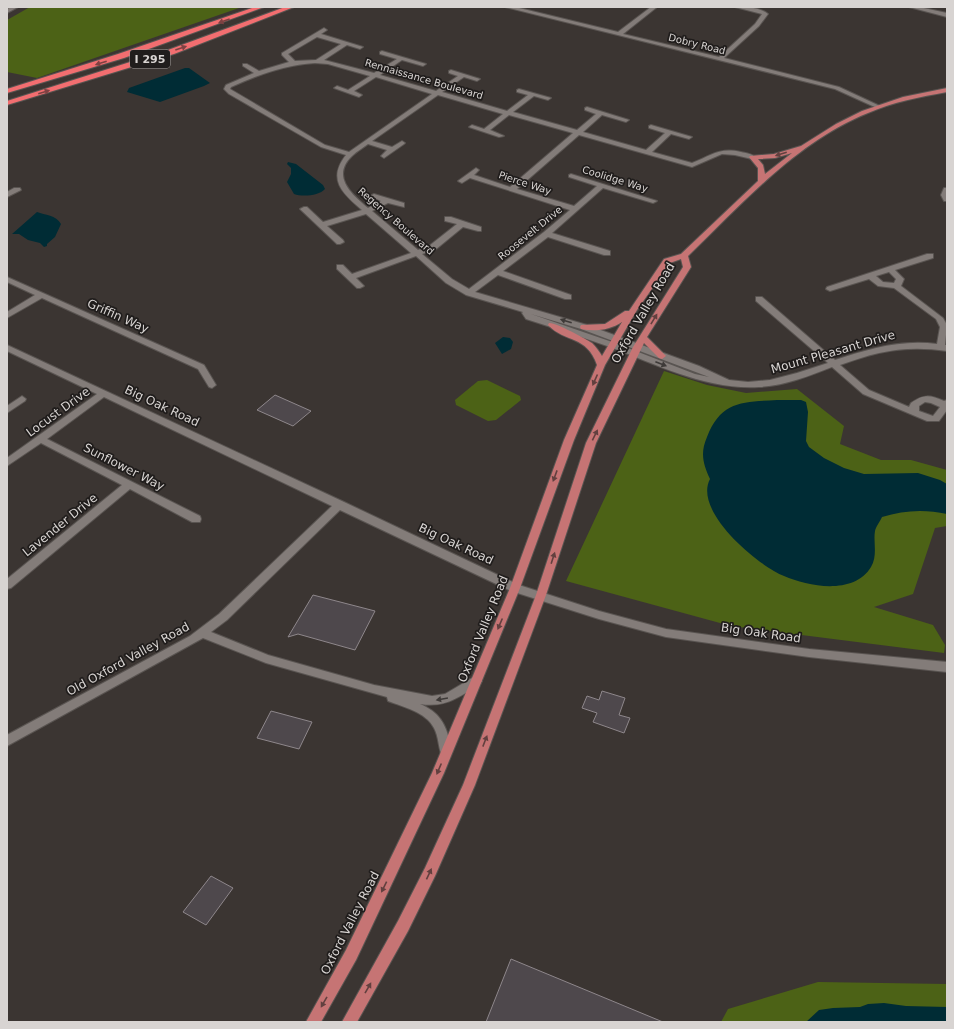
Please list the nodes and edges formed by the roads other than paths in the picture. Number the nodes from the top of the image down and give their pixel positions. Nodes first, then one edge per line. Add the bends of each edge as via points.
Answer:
1 (15, 7) edge
2 (261, 7) edge
3 (291, 7) edge
4 (508, 7) edge
5 (654, 7) edge
6 (738, 7) edge
7 (912, 7) edge
8 (928, 7) edge
9 (947, 11) edge
10 (7, 12) edge
11 (947, 15) edge
12 (324, 30) dead end
13 (619, 34) junction
14 (316, 35) junction
15 (346, 43) junction
16 (360, 47) dead end
17 (382, 53) dead end
18 (402, 58) junction
19 (720, 58) junction
20 (318, 61) junction
21 (293, 63) junction
22 (423, 64) dead end
23 (245, 65) dead end
24 (451, 72) dead end
25 (260, 74) junction
26 (375, 75) junction
27 (463, 76) junction
28 (477, 79) dead end
29 (338, 88) dead end
30 (947, 90) edge
31 (7, 91) edge
32 (519, 91) dead end
33 (349, 92) junction
34 (438, 93) junction
35 (533, 94) junction
36 (359, 95) dead end
37 (548, 98) dead end
38 (7, 103) edge
39 (879, 107) junction
40 (587, 109) dead end
41 (508, 113) junction
42 (601, 113) junction
43 (626, 120) dead end
44 (472, 127) dead end
45 (651, 127) dead end
46 (485, 131) junction
47 (669, 132) junction
48 (577, 133) junction
49 (501, 136) dead end
50 (689, 137) dead end
51 (367, 142) junction
52 (402, 143) dead end
53 (808, 145) junction
54 (393, 150) junction
55 (647, 153) junction
56 (350, 154) junction
57 (384, 156) dead end
58 (752, 157) junction
59 (476, 170) dead end
60 (469, 176) junction
61 (571, 176) dead end
62 (462, 181) dead end
63 (761, 182) junction
64 (602, 185) junction
65 (512, 189) junction
66 (17, 190) dead end
67 (947, 190) edge
68 (7, 195) edge
69 (374, 196) dead end
70 (947, 199) edge
71 (388, 200) junction
72 (653, 201) dead end
73 (401, 205) dead end
74 (304, 209) dead end
75 (574, 209) junction
76 (367, 210) junction
77 (448, 219) dead end
78 (462, 224) junction
79 (322, 225) junction
80 (478, 229) dead end
81 (547, 234) junction
82 (340, 242) dead end
83 (417, 253) junction
84 (606, 253) dead end
85 (684, 256) junction
86 (930, 256) dead end
87 (340, 267) dead end
88 (890, 269) junction
89 (497, 272) junction
90 (870, 276) junction
91 (350, 277) junction
92 (7, 279) edge
93 (360, 286) dead end
94 (896, 286) junction
95 (830, 289) dead end
96 (469, 293) junction
97 (41, 295) junction
98 (568, 297) dead end
99 (759, 299) dead end
100 (522, 310) junction
101 (633, 310) junction
102 (7, 316) edge
103 (552, 325) junction
104 (584, 327) junction
105 (643, 337) junction
106 (614, 342) junction
107 (944, 347) edge
108 (7, 348) edge
109 (636, 350) junction
110 (662, 356) junction
111 (833, 364) junction
112 (601, 365) junction
113 (725, 381) junction
114 (212, 385) dead end
115 (104, 393) junction
116 (22, 399) dead end
117 (946, 405) edge
118 (7, 410) edge
119 (914, 412) junction
120 (40, 439) junction
121 (7, 464) edge
122 (129, 485) junction
123 (340, 504) junction
124 (196, 519) dead end
125 (7, 585) edge
126 (516, 588) junction
127 (541, 595) junction
128 (201, 632) junction
129 (947, 667) edge
130 (476, 681) junction
131 (374, 690) junction
132 (7, 741) edge
133 (446, 752) junction
134 (313, 1022) edge
135 (348, 1022) edge

1 - 10 street
2 -> 31 highway, I 295 via 121,56
38 -> 3 highway, I 295 via 171,52
4 - 13 street, Dobry Road
5 - 13 street
6 - 19 street via 765,14 757,25
7 - 11 street
8 - 9 street
12 - 14 street
13 - 19 street, Dobry Road
14 - 15 street
14 - 21 street via 284,54
15 - 16 street
15 - 20 street
17 - 18 street
18 - 22 street
18 - 26 street
19 - 39 street, Dobry Road via 837,88
20 - 21 street, Rennaissance Boulevard
20 - 26 street, Rennaissance Boulevard
21 - 25 street, Rennaissance Boulevard
23 - 25 street
24 - 27 street
25 - 56 street, Rennaissance Boulevard via 228,86 227,89 323,146
26 - 33 street
26 - 34 street, Rennaissance Boulevard
27 - 28 street
27 - 34 street, Regency Boulevard
29 - 33 street
30 - 39 main road, Oxford Valley Road
32 - 35 street
33 - 36 street
34 - 41 street, Rennaissance Boulevard
34 - 51 street, Regency Boulevard
35 - 37 street
35 - 41 street
39 - 53 main road, Oxford Valley Road via 837,126
40 - 42 street
41 - 46 street
41 - 48 street, Rennaissance Boulevard
42 - 43 street
42 - 48 street
44 - 46 street
45 - 47 street
46 - 49 street
47 - 50 street
47 - 55 street
48 - 55 street, Rennaissance Boulevard
48 - 65 street
51 - 54 street
51 - 56 street, Regency Boulevard
52 - 54 street
53 -> 58 main road via 775,156
53 - 63 main road, Oxford Valley Road
54 - 57 street
55 - 58 street, Rennaissance Boulevard via 692,165 699,164 718,153
56 - 76 street, Regency Boulevard via 341,164 338,174 343,186 354,200
58 - 63 main road via 762,169
59 - 60 street
60 - 62 street
60 - 65 street, Pierce Way
61 - 64 street, Coolidge Way
63 - 85 main road, Oxford Valley Road
64 - 72 street, Coolidge Way
64 - 75 street, Roosevelt Drive
65 - 75 street, Pierce Way
66 - 68 street
67 - 70 street
69 - 71 street
71 - 73 street
71 - 76 street
74 - 79 street
75 - 81 street, Roosevelt Drive
76 - 79 street
76 - 83 street, Regency Boulevard
77 - 78 street
78 - 80 street
78 - 83 street via 432,248
79 - 82 street
81 - 84 street
81 - 89 street, Roosevelt Drive
83 - 91 street
83 - 96 street, Regency Boulevard via 449,281
85 - 101 main road, Oxford Valley Road via 667,261
105 -> 85 main road, Oxford Valley Road via 687,266
86 - 88 street
87 - 91 street
88 - 90 street
88 - 94 street via 900,279
89 - 96 street, Roosevelt Drive
89 - 98 street
90 - 94 street via 882,284
90 - 95 street
91 - 93 street
92 - 97 street, Griffin Way
94 - 107 street via 939,318 944,327
96 - 100 street, Regency Boulevard
97 - 102 street
97 - 114 street, Griffin Way via 201,367
99 - 111 street
100 - 103 street, Regency Boulevard via 529,317
104 -> 100 street, Regency Boulevard
101 - 104 main road via 613,325
101 - 106 main road, Oxford Valley Road
103 - 106 street, Regency Boulevard
103 - 112 main road via 590,344 599,354
104 - 106 street, Regency Boulevard
105 - 109 main road, Oxford Valley Road
105 - 110 main road
106 - 109 street, Mount Pleasant Drive
106 - 112 main road, Oxford Valley Road
107 - 111 street, Mount Pleasant Drive via 911,344 889,346
108 - 115 street, Big Oak Road
109 - 110 street, Mount Pleasant Drive
109 -> 113 street, Mount Pleasant Drive via 692,376
127 -> 109 main road, Oxford Valley Road via 591,443
110 - 113 street, Mount Pleasant Drive
111 - 113 street, Mount Pleasant Drive via 768,383
111 - 119 street via 866,392
112 -> 126 main road, Oxford Valley Road via 569,440
115 - 120 street, Locust Drive
115 - 123 street, Big Oak Road
116 - 118 street
117 - 119 street via 936,419
117 - 119 street via 923,399 914,405
120 - 121 street, Locust Drive
120 - 122 street, Sunflower Way
122 - 124 street, Sunflower Way
122 - 125 street, Lavender Drive
123 - 126 street, Big Oak Road
123 - 128 street, Old Oxford Valley Road via 223,617
126 - 127 street, Big Oak Road
126 -> 130 main road, Oxford Valley Road
127 - 129 street, Big Oak Road via 599,615 666,633 809,653
135 -> 127 main road, Oxford Valley Road via 403,926 430,872 469,785
128 - 131 street via 266,659
128 - 132 street, Old Oxford Valley Road via 194,640
130 -> 131 street via 448,698 432,701
130 - 133 main road, Oxford Valley Road
131 - 133 street via 432,716 439,726
133 -> 134 main road, Oxford Valley Road via 358,941

